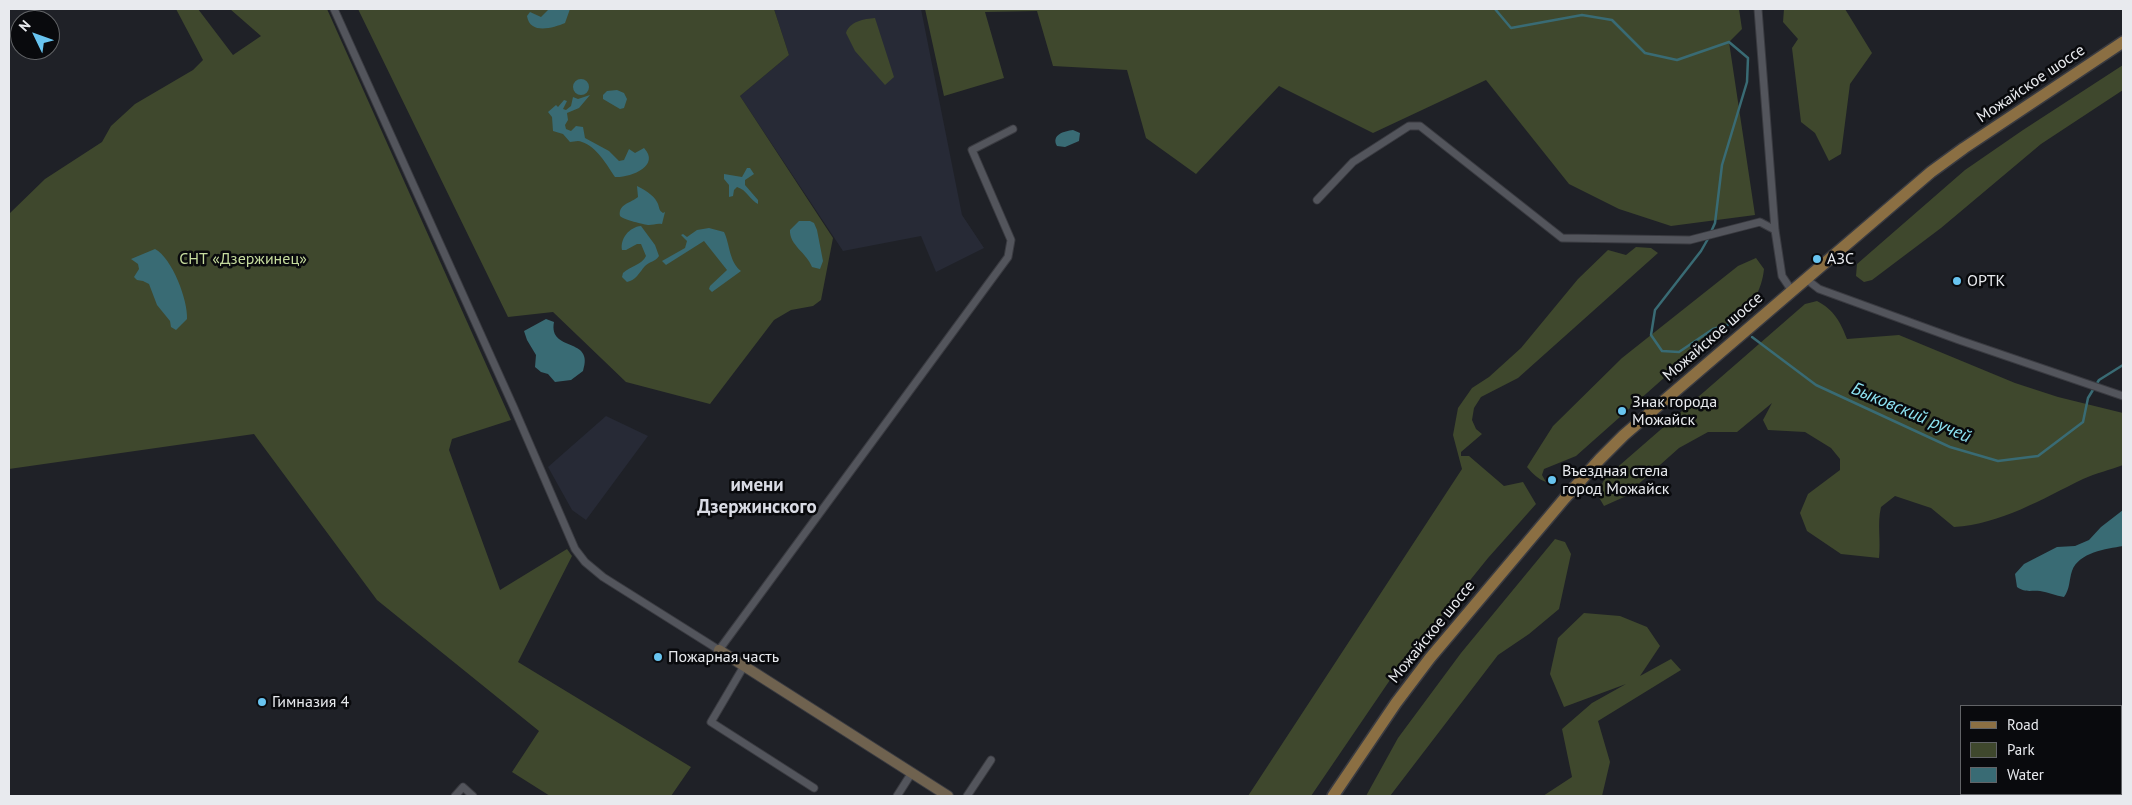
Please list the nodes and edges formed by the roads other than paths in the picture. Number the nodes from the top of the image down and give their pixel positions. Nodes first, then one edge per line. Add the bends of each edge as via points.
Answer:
1 (334, 9) edge
2 (1758, 9) edge
3 (2123, 42) edge
4 (1013, 129) dead end
5 (1317, 200) dead end
6 (1776, 230) junction
7 (1806, 279) junction
8 (1792, 291) junction
9 (2123, 396) edge
10 (719, 650) junction
11 (744, 666) junction
12 (991, 760) dead end
13 (912, 774) junction
14 (814, 788) dead end
15 (455, 796) edge
16 (472, 796) edge
17 (897, 796) edge
18 (948, 796) edge
19 (967, 796) edge
20 (1333, 796) edge

1 - 10 street via 575,549 603,577
2 - 6 street
3 - 7 main road, Можайское шоссе via 1947,160
4 - 10 street via 972,150 1010,240 1008,257
5 - 6 street via 1353,162 1409,126 1420,126 1562,238 1690,240 1760,222
6 - 8 street via 1782,276
7 - 8 main road, Можайское шоссе
7 - 9 street via 1819,289
8 - 20 main road, Можайское шоссе via 1624,435 1596,463 1430,658
10 - 11 street
11 - 13 street
11 - 14 street via 711,722
12 - 19 street
13 - 17 street
13 - 18 street
15 - 16 street via 463,787

